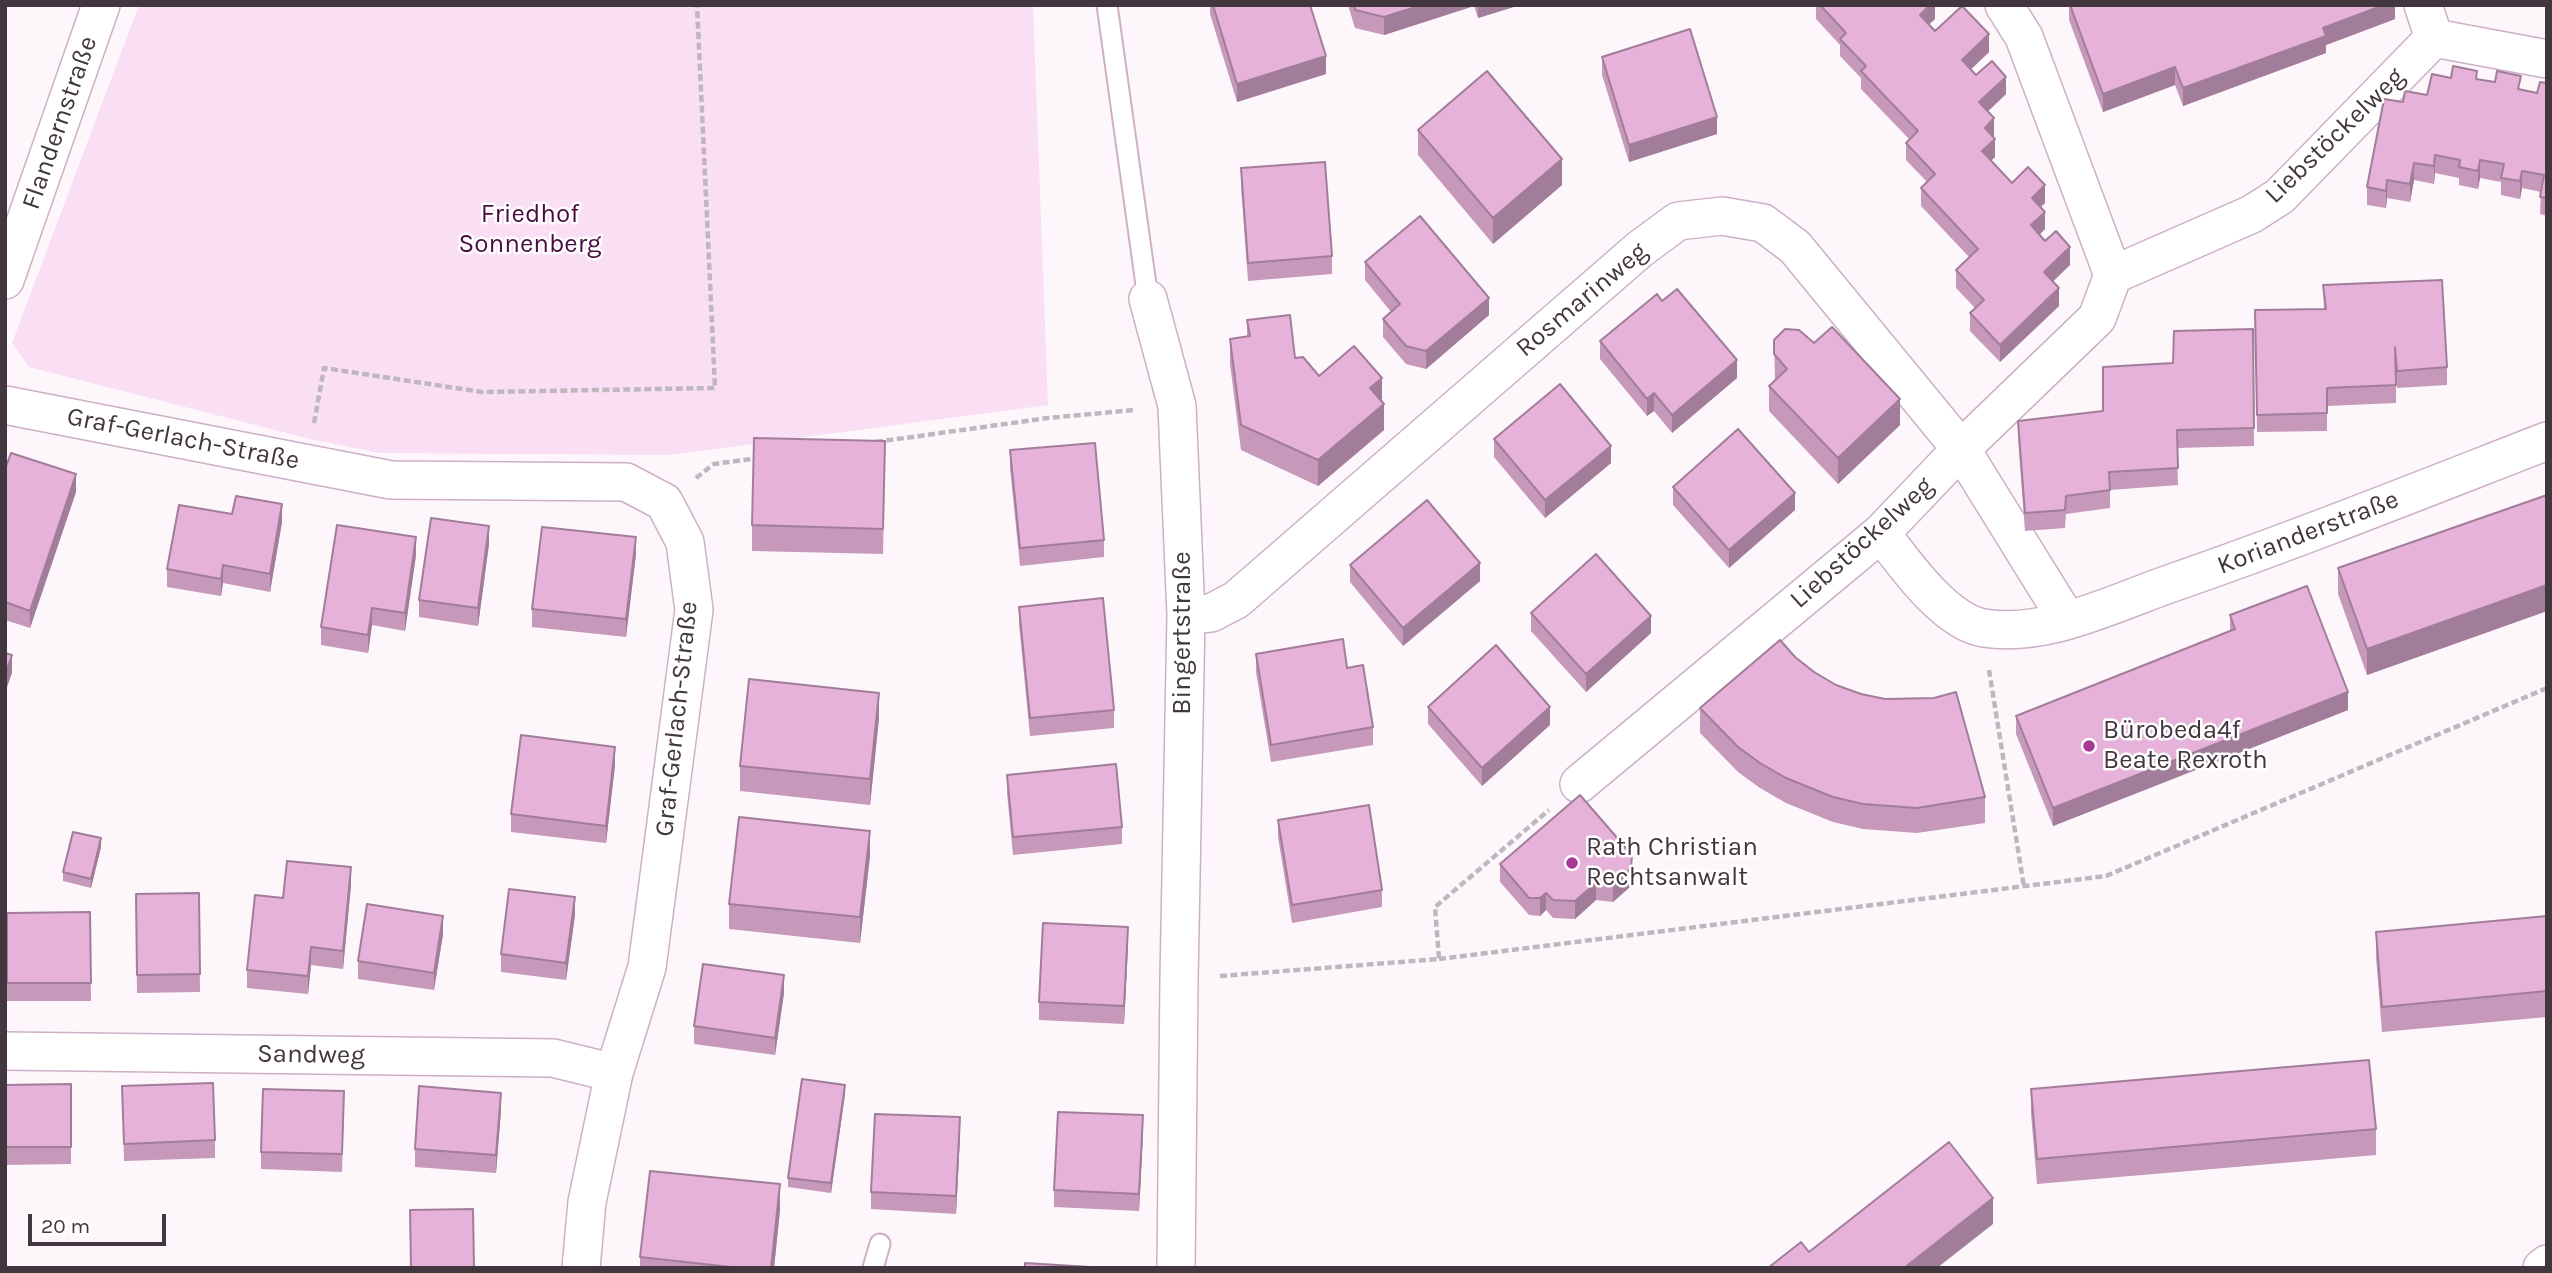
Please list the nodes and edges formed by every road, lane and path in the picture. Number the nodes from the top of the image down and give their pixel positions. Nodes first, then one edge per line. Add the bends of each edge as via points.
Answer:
1 (101, 5) edge
2 (697, 5) edge
3 (1107, 5) edge
4 (2013, 7) edge
5 (2429, 21) edge
6 (2547, 59) edge
7 (8, 265) edge
8 (2113, 275) junction
9 (1148, 299) joint
10 (5, 405) edge
11 (1177, 406) junction
12 (2547, 441) edge
13 (874, 442) edge
14 (1961, 449) junction
15 (767, 457) edge
16 (306, 464) junction
17 (664, 502) junction
18 (1881, 533) junction
19 (1186, 614) junction
20 (2067, 620) junction
21 (1982, 628) junction
22 (2547, 688) edge
23 (1579, 784) joint
24 (2024, 887) junction
25 (1439, 958) junction
26 (1179, 979) junction
27 (5, 1051) edge
28 (614, 1073) junction
29 (880, 1244) dead end
30 (2547, 1264) edge
31 (581, 1268) edge
32 (873, 1268) edge
33 (1176, 1268) edge
34 (2542, 1268) edge

1 - 7 street, Flandernstraße
2 - 16 path via 715,388 482,391 324,368
3 - 9 lane, Bingertstraße
4 - 8 street
5 - 6 street
5 - 8 street, Liebstöckelweg via 2280,196 2252,214
8 - 14 street, Liebstöckelweg via 2097,318
9 - 11 street, Bingertstraße
10 - 16 street, Graf-Gerlach-Straße
11 - 13 path
11 - 19 street, Bingertstraße
12 - 20 street, Korianderstraße via 2241,559
14 - 18 street, Liebstöckelweg
14 - 19 street, Rosmarinweg via 1796,247 1763,223 1722,216 1678,221 1236,600 1211,613
14 - 20 street
15 - 17 path via 714,464
16 - 17 street, Graf-Gerlach-Straße via 391,480 626,482
17 - 28 street, Graf-Gerlach-Straße via 685,542 694,610 647,967
18 - 21 street, Korianderstraße via 1950,612
18 - 23 street, Liebstöckelweg
19 - 26 street, Bingertstraße
20 - 21 street, Korianderstraße via 2022,629
21 - 24 path
22 - 24 path via 2106,876
23 - 25 path via 1435,907
24 - 25 path
25 - 26 path
26 - 33 street, Bingertstraße
27 - 28 street, Sandweg via 553,1058
28 - 31 street, Graf-Gerlach-Straße via 587,1202
29 - 32 lane
30 - 34 street

